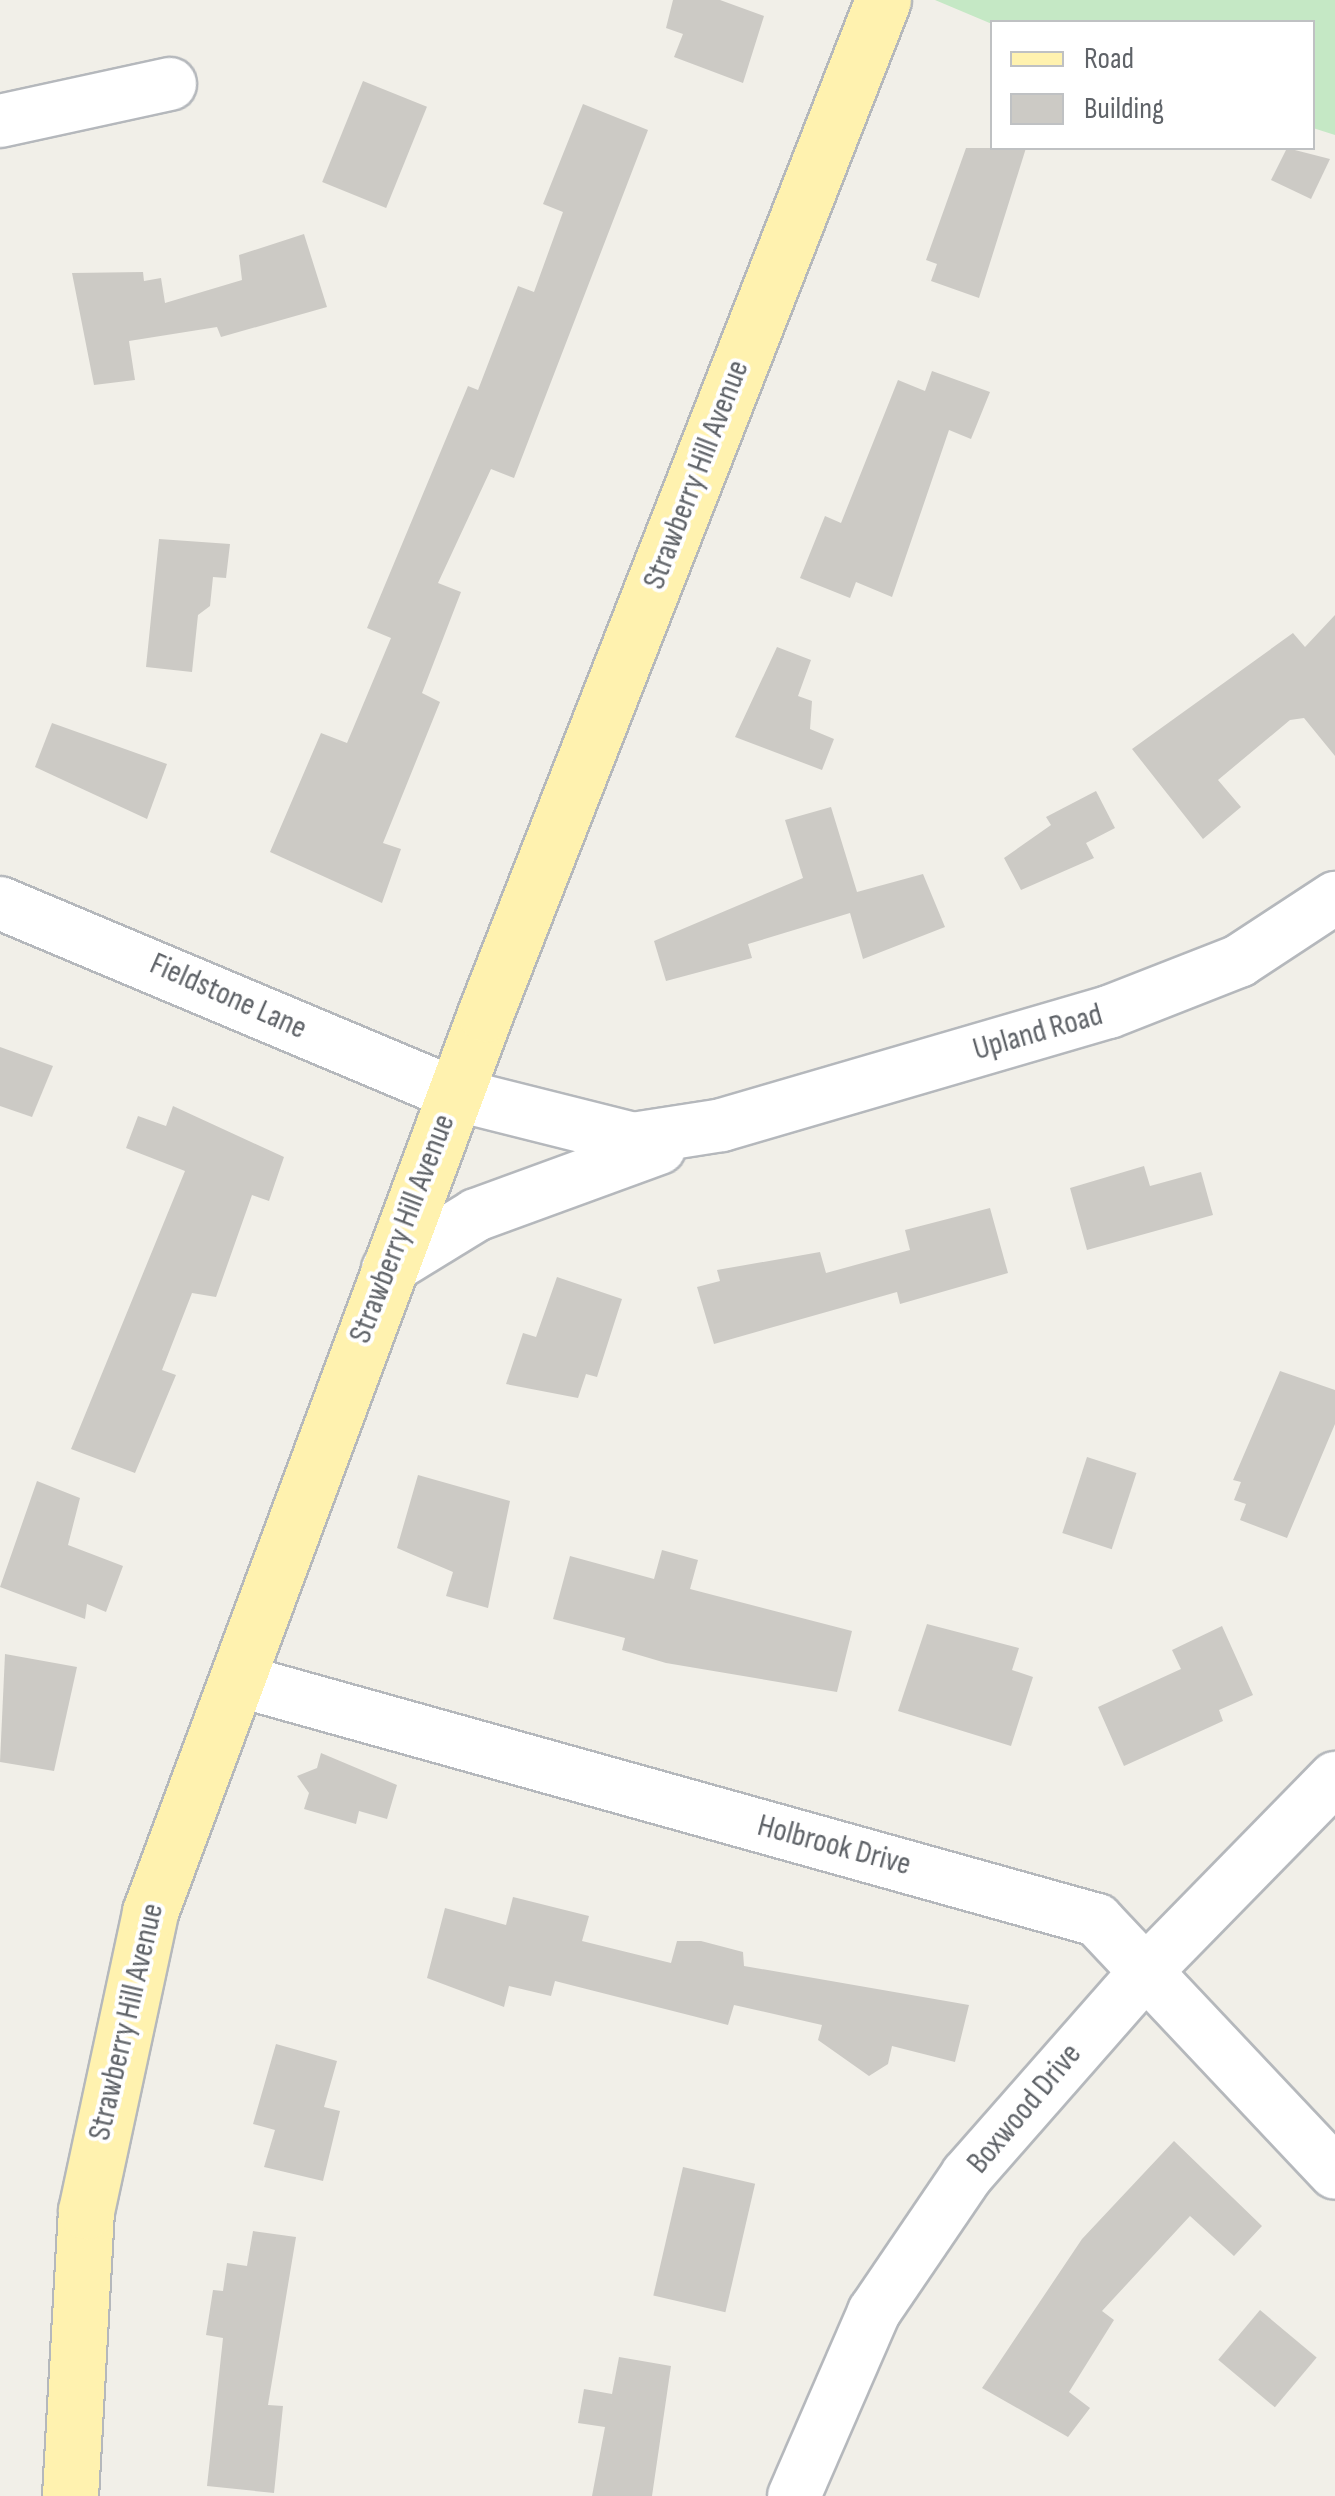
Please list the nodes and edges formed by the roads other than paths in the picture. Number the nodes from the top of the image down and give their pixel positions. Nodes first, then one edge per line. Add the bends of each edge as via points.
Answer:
1 (883, 0) edge
2 (170, 84) dead end
3 (0, 121) edge
4 (1335, 898) edge
5 (0, 903) edge
6 (454, 1094) junction
7 (722, 1125) junction
8 (388, 1268) junction
9 (237, 1680) junction
10 (1335, 1778) edge
11 (1147, 1970) junction
12 (1335, 2173) edge
13 (70, 2496) edge
14 (794, 2496) edge

1 - 6 main road, Strawberry Hill Avenue
2 - 3 street
4 - 7 street, Upland Road via 1239,961 1162,994
5 - 6 street, Fieldstone Lane
6 - 7 street, Upland Road via 632,1139
6 - 8 main road, Strawberry Hill Avenue
7 - 8 street, Upland Road via 476,1215
8 - 9 main road, Strawberry Hill Avenue
9 - 11 street, Holbrook Drive via 1044,1901 1097,1920
9 - 13 main road, Strawberry Hill Avenue via 150,1912 107,2088 78,2292
10 - 11 street, Boxwood Drive
11 - 12 street, Holbrook Drive via 1194,2032
11 - 14 street, Boxwood Drive via 1038,2089 915,2249 842,2375

